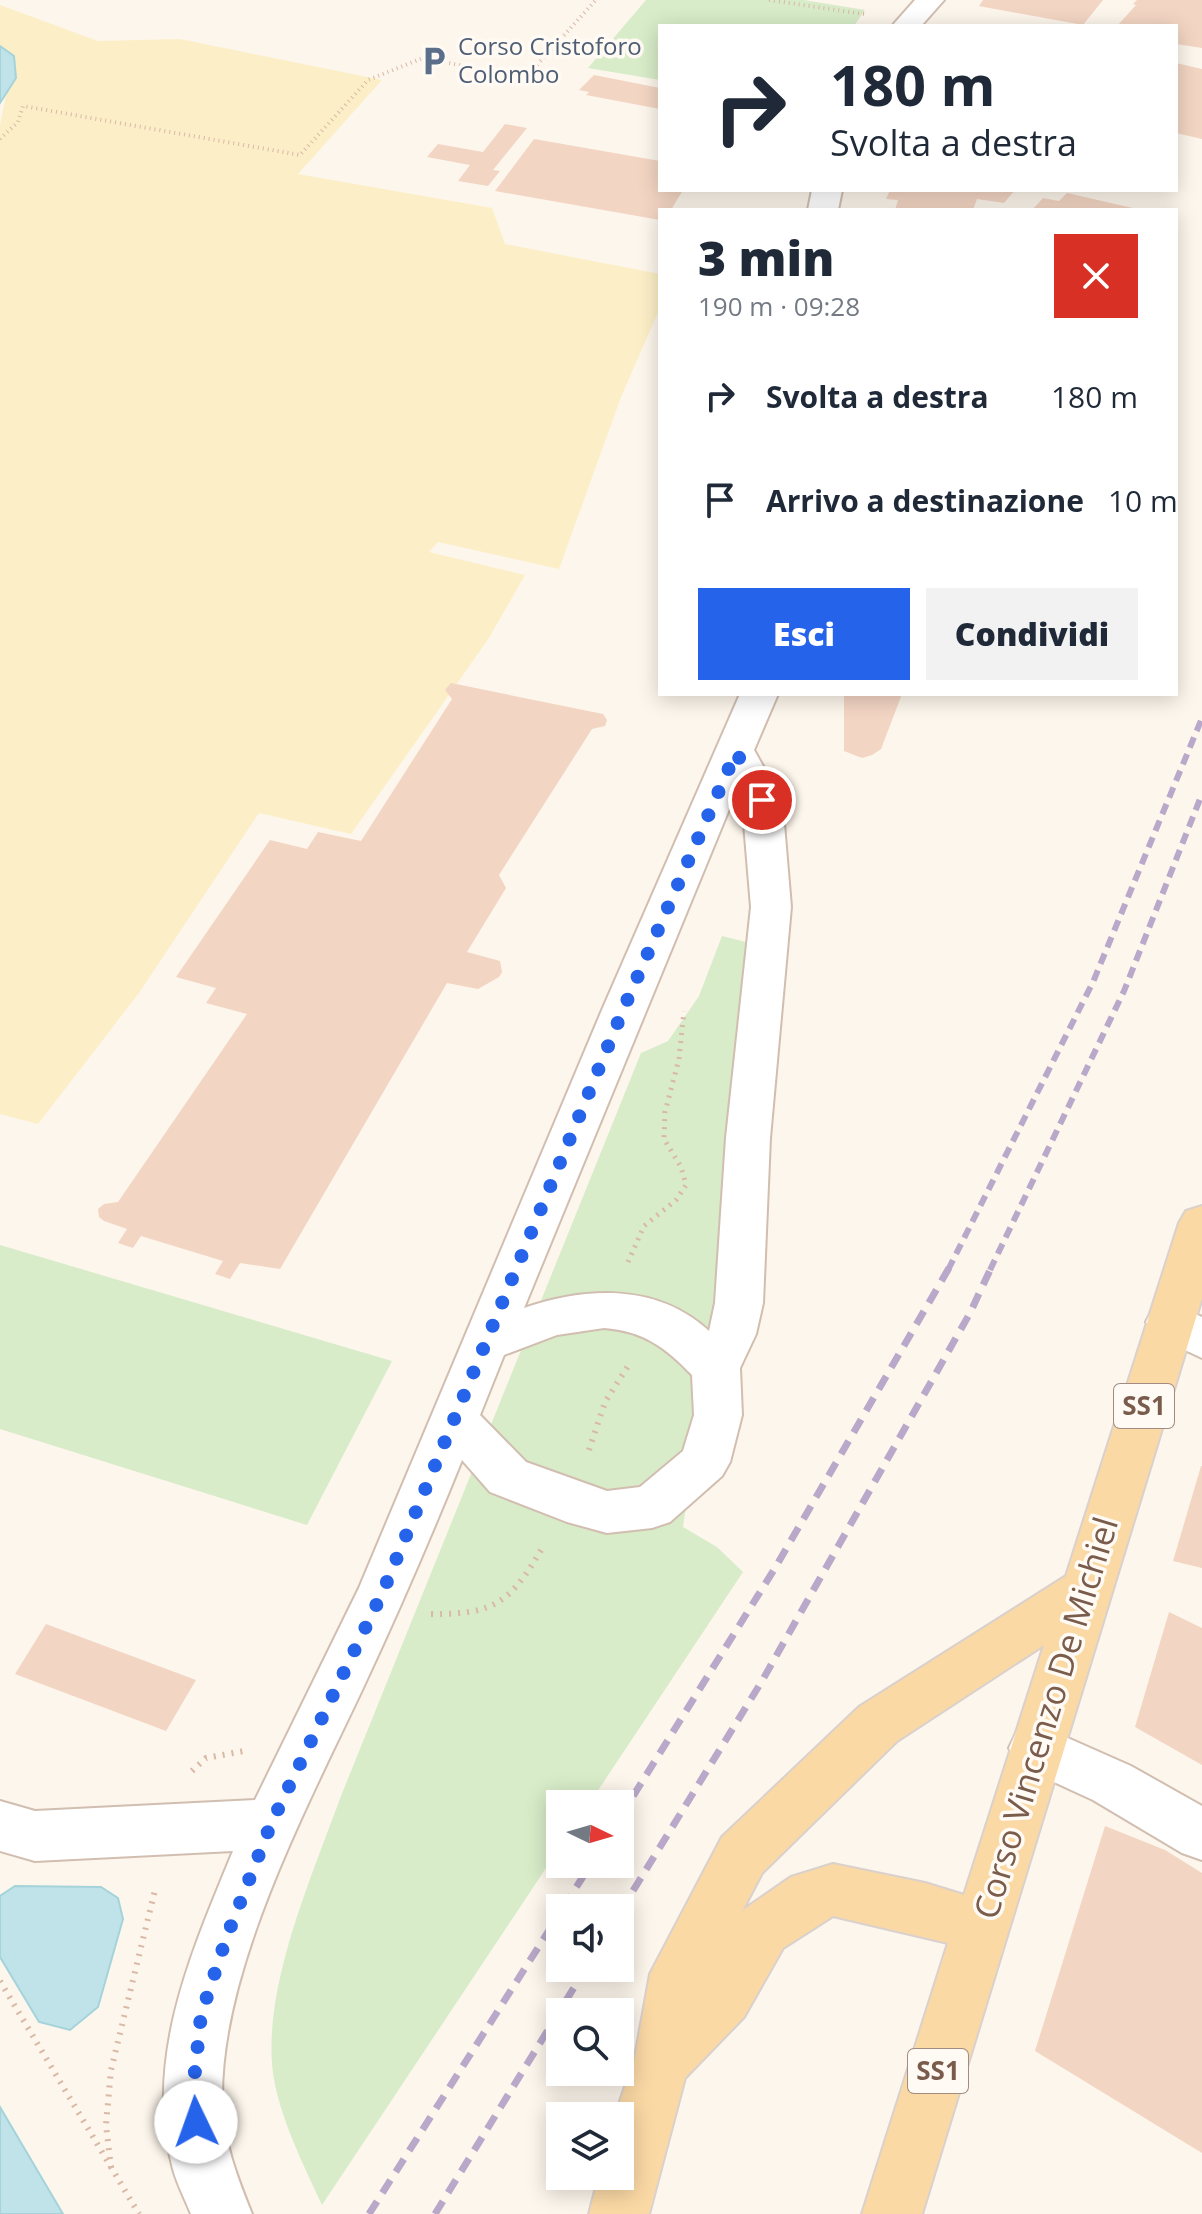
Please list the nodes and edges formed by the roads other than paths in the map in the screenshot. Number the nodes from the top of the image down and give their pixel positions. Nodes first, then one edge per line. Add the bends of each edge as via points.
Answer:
1 (930, 0) edge
2 (908, 24) edge
3 (748, 722) edge
4 (1202, 1223) edge
5 (1186, 1330) edge
6 (487, 1342) junction
7 (716, 1368) junction
8 (454, 1419) junction
9 (1086, 1590) junction
10 (1036, 1748) junction
11 (271, 1824) junction
12 (0, 1826) edge
13 (1202, 1835) edge
14 (981, 1927) junction
15 (664, 2058) junction
16 (222, 2214) edge
17 (619, 2214) edge
18 (892, 2214) edge

1 - 2 street
3 - 6 street
3 - 7 street via 762,800 771,907 748,1138 739,1303
4 - 5 main road, Corso Vincenzo De Michiel / SS1
5 - 9 main road, Corso Vincenzo De Michiel / SS1
6 - 7 street via 527,1324 587,1308 644,1315 677,1330
6 - 8 street
7 - 8 street via 718,1415 705,1462 652,1507 607,1512 508,1477
8 - 11 street via 384,1589
9 - 10 main road, Corso Vincenzo De Michiel / SS1
9 - 15 main road via 878,1724 742,1855 679,1974
10 - 13 street via 1112,1783
10 - 14 main road, Corso Vincenzo De Michiel / SS1
11 - 12 street via 35,1836
11 - 16 street via 201,2015 192,2099 203,2169
14 - 15 main road via 856,1893 833,1890 811,1896 763,1929 724,1997
14 - 18 main road, Corso Vincenzo De Michiel / SS1
15 - 17 main road

